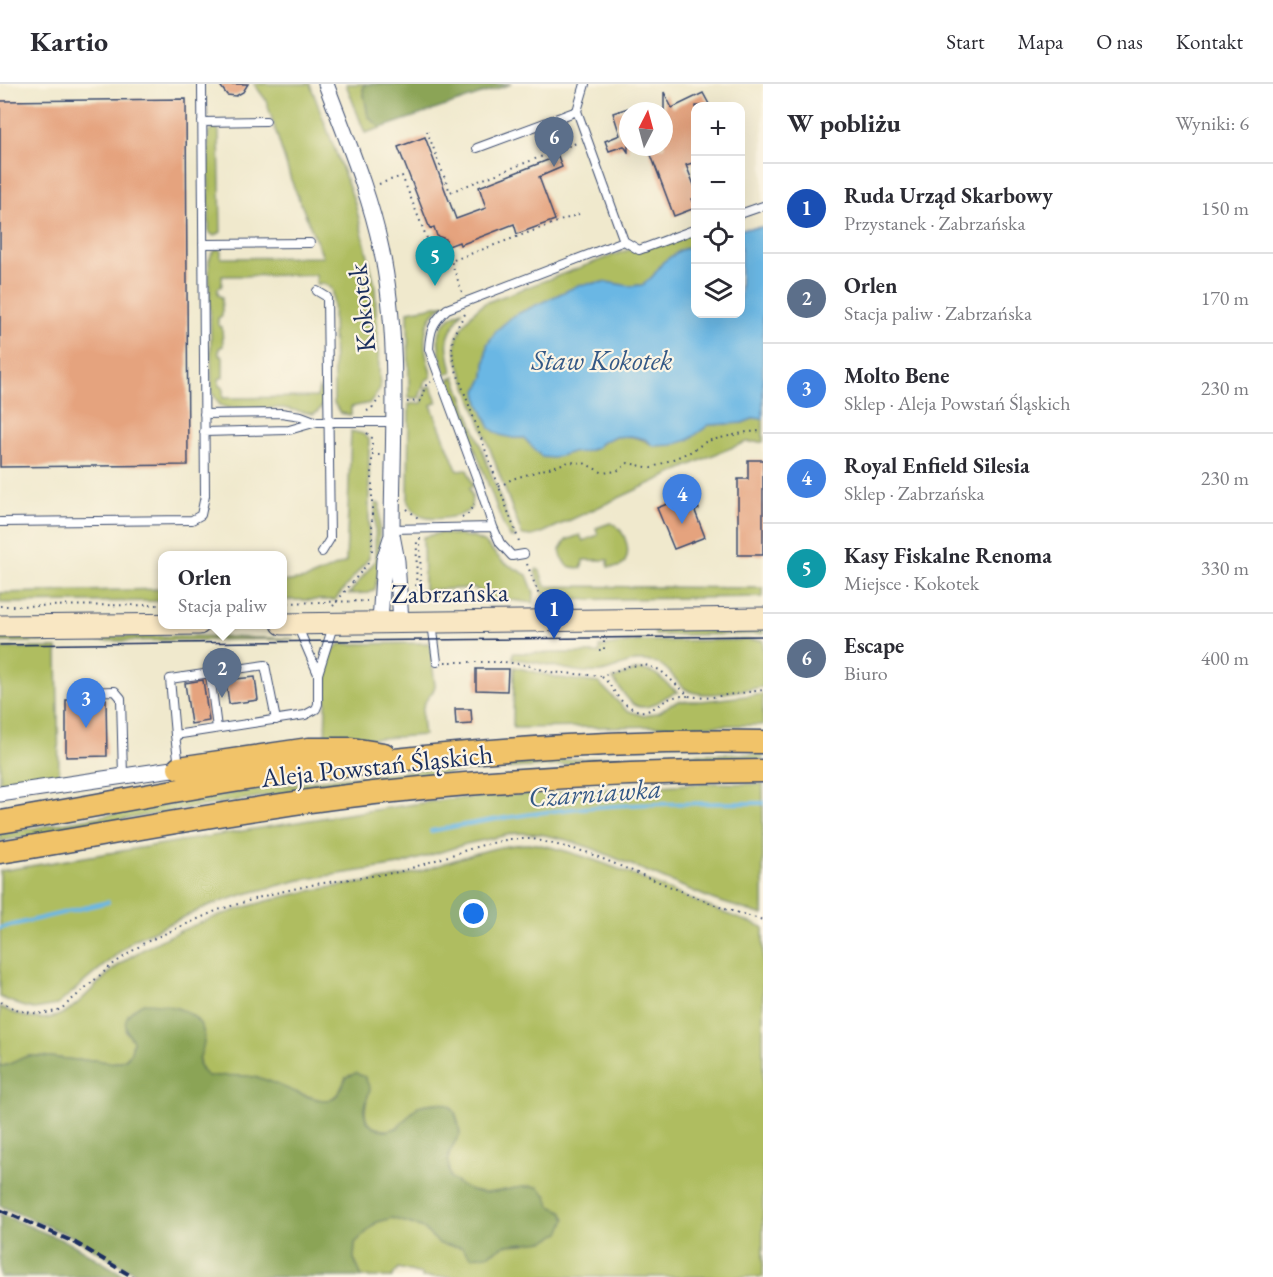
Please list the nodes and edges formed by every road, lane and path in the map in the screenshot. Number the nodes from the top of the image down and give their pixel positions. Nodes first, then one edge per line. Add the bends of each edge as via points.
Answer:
1 (202, 84) edge
2 (326, 84) edge
3 (585, 84) edge
4 (577, 111) junction
5 (266, 121) dead end
6 (202, 122) junction
7 (427, 131) dead end
8 (587, 139) junction
9 (477, 148) dead end
10 (376, 185) dead end
11 (763, 206) edge
12 (745, 213) edge
13 (579, 214) dead end
14 (691, 232) edge
15 (624, 241) junction
16 (310, 243) dead end
17 (203, 244) junction
18 (451, 261) junction
19 (317, 291) dead end
20 (465, 302) junction
21 (382, 391) dead end
22 (404, 402) dead end
23 (418, 402) dead end
24 (204, 414) junction
25 (316, 422) junction
26 (330, 422) junction
27 (358, 422) junction
28 (393, 422) junction
29 (763, 431) edge
30 (204, 432) junction
31 (372, 455) junction
32 (393, 455) junction
33 (500, 487) junction
34 (475, 502) dead end
35 (418, 517) dead end
36 (461, 518) dead end
37 (422, 519) dead end
38 (0, 522) edge
39 (493, 527) junction
40 (392, 532) junction
41 (322, 552) dead end
42 (524, 554) junction
43 (416, 598) junction
44 (421, 598) junction
45 (399, 599) junction
46 (287, 604) edge
47 (158, 605) edge
48 (501, 605) dead end
49 (0, 606) edge
50 (544, 609) dead end
51 (335, 613) junction
52 (763, 618) edge
53 (391, 622) junction
54 (432, 622) junction
55 (289, 623) edge
56 (158, 624) edge
57 (0, 626) edge
58 (604, 633) dead end
59 (599, 650) dead end
60 (437, 662) joint
61 (210, 674) junction
62 (318, 674) junction
63 (602, 676) junction
64 (763, 690) edge
65 (84, 692) dead end
66 (688, 696) junction
67 (276, 720) junction
68 (217, 729) junction
69 (175, 735) junction
70 (763, 742) edge
71 (415, 759) junction
72 (179, 768) junction
73 (763, 771) edge
74 (123, 776) junction
75 (0, 794) edge
76 (0, 822) edge
77 (0, 852) edge
78 (763, 920) edge
79 (0, 1002) edge

1 - 6 lane
2 - 28 street, Kokotek via 366,192 381,248 391,321
3 - 4 lane
4 - 8 lane
4 - 9 lane
5 - 6 lane
6 - 17 lane
7 - 8 path via 450,192
8 - 15 lane
10 - 18 path via 402,176 438,266
11 - 12 lane
13 - 18 path
14 - 15 lane via 639,249
15 - 20 lane
16 - 17 lane
17 - 24 lane
18 - 20 path
19 - 26 lane via 327,297
20 - 33 path via 468,310 451,340 451,350
20 - 39 lane via 447,309 436,320 429,349
21 - 27 path via 371,409 358,412
22 - 23 path
24 - 25 lane via 290,413
24 - 30 lane
25 - 26 lane
25 - 30 lane via 289,430
26 - 27 lane
26 - 41 lane via 330,539
27 - 28 lane
27 - 31 path via 358,430 372,438
28 - 32 street, Kokotek
29 - 33 path via 707,441 651,468 628,463 617,471 603,473 584,463 568,462 512,479
30 - 38 lane via 205,496 201,515 192,520
31 - 32 path
31 - 51 path via 372,559
32 - 40 street, Kokotek
33 - 42 path
34 - 36 path
35 - 37 path
39 - 40 lane
39 - 42 lane via 512,556
40 - 45 street, Kokotek
40 - 53 street, Kokotek via 384,560
42 - 50 path
43 - 44 path
43 - 44 path via 416,541 420,538
43 - 45 path
44 - 48 path via 474,595
45 - 53 street, Kokotek
46 - 51 path
47 - 49 path
51 - 53 main road, Zabrzańska
51 - 55 main road, Zabrzańska
51 - 62 lane
52 - 54 main road, Zabrzańska
53 - 54 main road, Zabrzańska
54 - 60 lane
55 - 62 lane
56 - 57 main road
58 - 59 path via 604,650
60 - 63 path via 504,662 549,672
61 - 67 lane via 265,665
61 - 68 lane
61 - 69 lane via 170,680
62 - 67 lane via 316,709
63 - 66 path via 645,664 660,670
63 - 66 path via 626,705 643,711 654,710 675,696
64 - 66 path via 705,698
65 - 74 lane via 115,691 121,698
67 - 68 lane
68 - 69 lane
69 - 72 lane
70 - 71 main road, Aleja Powstań Śląskich via 610,745
71 - 72 main road via 331,748
71 - 76 main road, Aleja Powstań Śląskich via 273,776
72 - 74 street
73 - 77 main road, Aleja Powstań Śląskich via 587,775 442,786 255,808
74 - 75 street
78 - 79 path via 725,909 586,852 533,839 510,839 399,872 316,884 218,910 144,942 52,1013 15,1010

